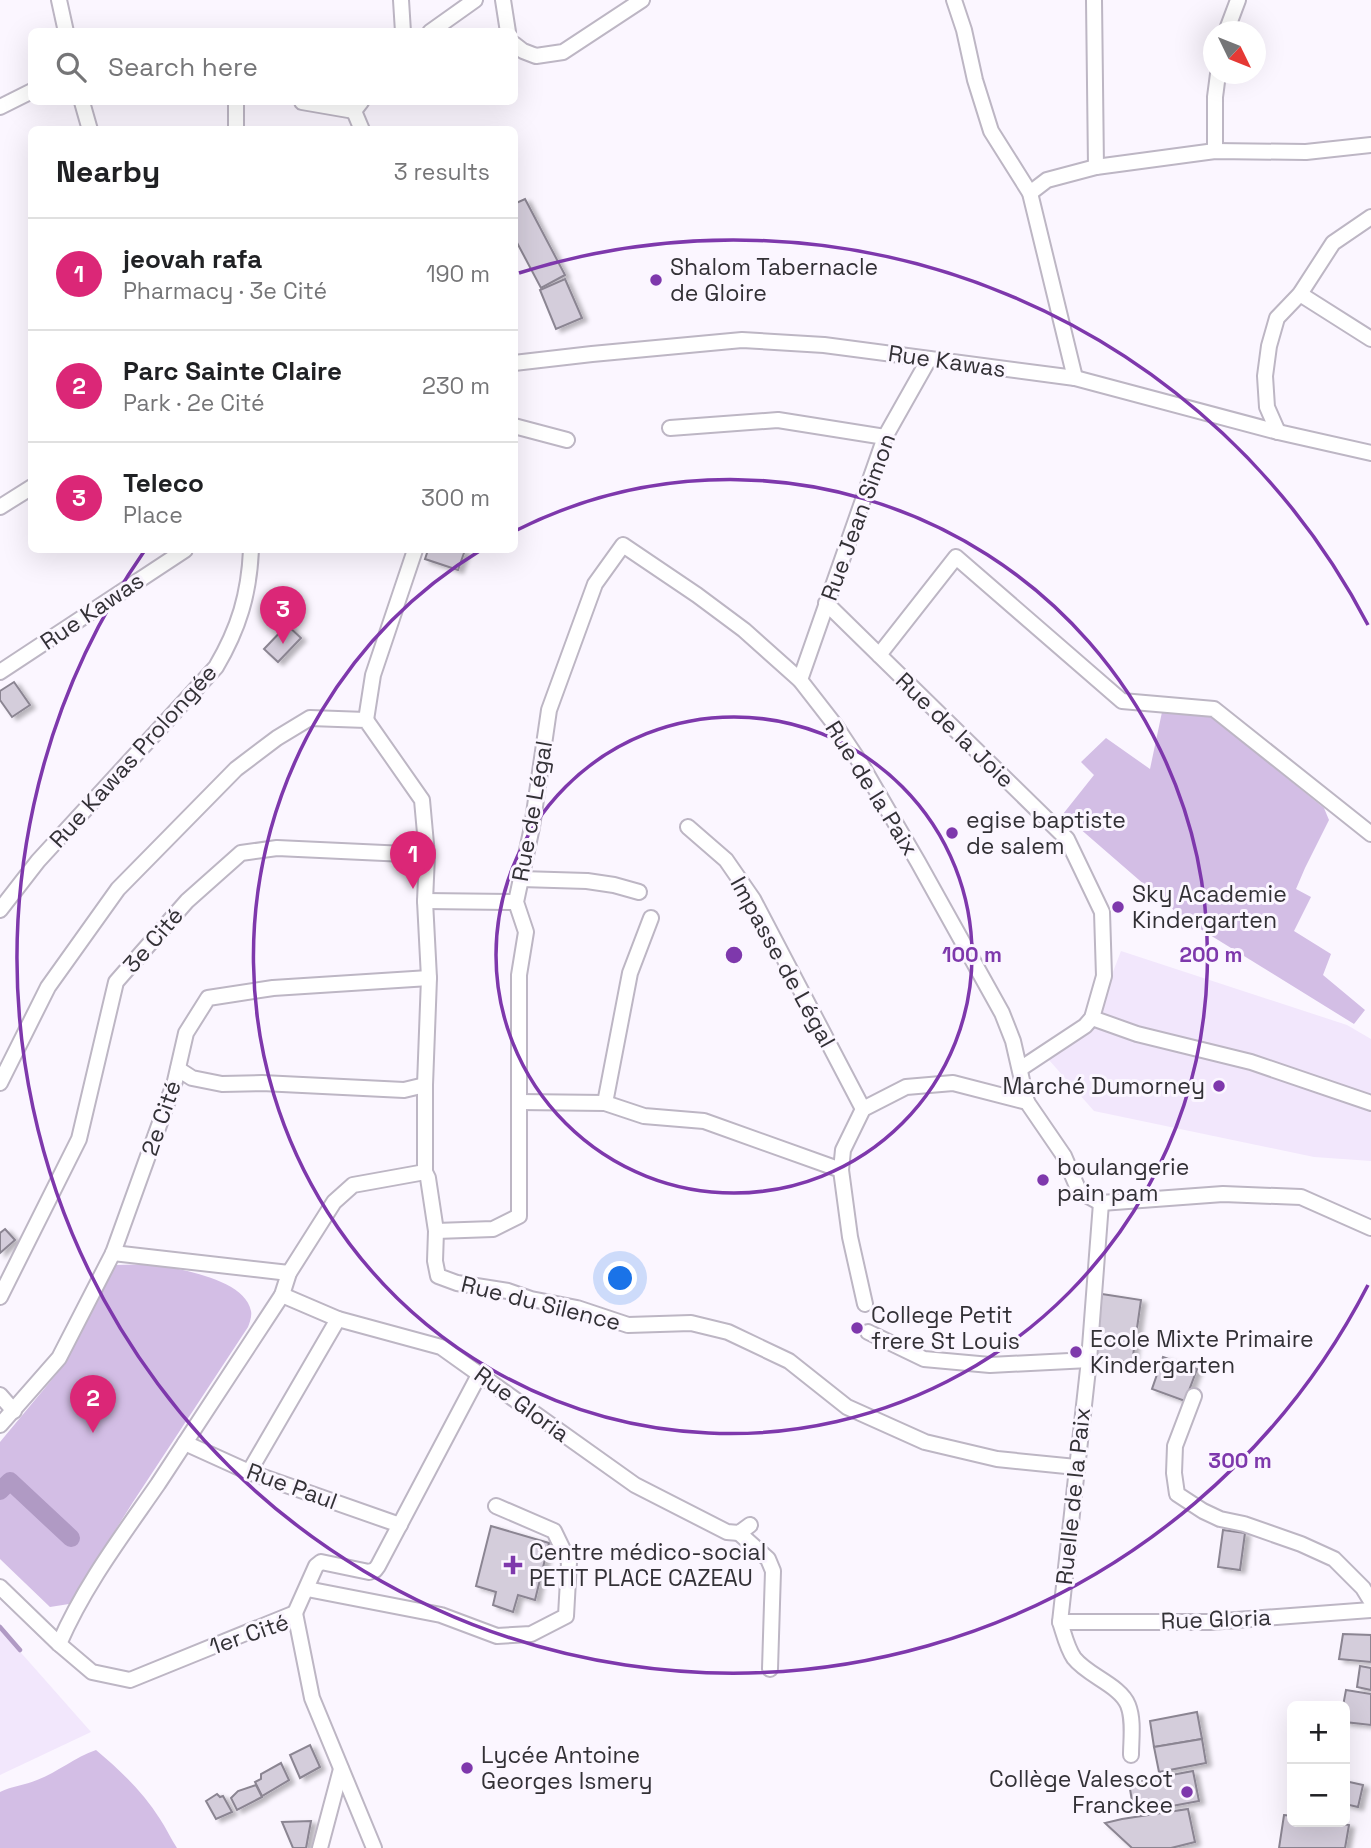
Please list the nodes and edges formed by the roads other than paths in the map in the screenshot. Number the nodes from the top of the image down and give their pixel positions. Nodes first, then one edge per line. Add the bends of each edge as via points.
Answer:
1 (59, 0) edge
2 (401, 0) edge
3 (475, 0) edge
4 (503, 0) edge
5 (642, 0) edge
6 (954, 0) edge
7 (1094, 0) edge
8 (1238, 0) edge
9 (1230, 21) edge
10 (65, 28) edge
11 (403, 28) edge
12 (436, 28) edge
13 (507, 28) edge
14 (518, 47) edge
15 (1217, 84) edge
16 (28, 93) edge
17 (83, 105) edge
18 (236, 105) edge
19 (357, 106) edge
20 (0, 107) edge
21 (89, 126) edge
22 (236, 126) edge
23 (361, 126) edge
24 (1371, 145) edge
25 (1215, 151) junction
26 (1096, 167) junction
27 (1030, 193) junction
28 (1371, 217) edge
29 (1300, 294) junction
30 (1371, 339) edge
31 (929, 359) junction
32 (518, 363) edge
33 (1075, 378) junction
34 (518, 427) edge
35 (670, 428) dead end
36 (1278, 432) junction
37 (885, 437) junction
38 (567, 440) dead end
39 (1371, 453) edge
40 (28, 490) edge
41 (0, 508) edge
42 (623, 545) joint
43 (180, 553) edge
44 (251, 553) edge
45 (414, 553) edge
46 (827, 603) junction
47 (879, 655) junction
48 (0, 672) edge
49 (800, 680) junction
50 (366, 720) junction
51 (688, 827) dead end
52 (1371, 834) edge
53 (427, 855) junction
54 (521, 880) junction
55 (639, 892) dead end
56 (425, 901) junction
57 (516, 902) junction
58 (0, 910) edge
59 (651, 918) dead end
60 (429, 978) junction
61 (1092, 1018) junction
62 (178, 1069) junction
63 (1020, 1069) junction
64 (0, 1083) edge
65 (425, 1085) junction
66 (519, 1101) junction
67 (1027, 1102) junction
68 (605, 1103) junction
69 (1371, 1103) edge
70 (863, 1109) junction
71 (841, 1170) junction
72 (426, 1175) junction
73 (1101, 1203) junction
74 (1371, 1228) edge
75 (436, 1231) junction
76 (113, 1253) junction
77 (289, 1273) junction
78 (282, 1295) junction
79 (0, 1297) edge
80 (865, 1304) dead end
81 (338, 1319) junction
82 (868, 1332) dead end
83 (1088, 1360) junction
84 (480, 1373) junction
85 (0, 1395) edge
86 (1194, 1396) dead end
87 (14, 1411) junction
88 (0, 1425) edge
89 (185, 1443) junction
90 (1076, 1467) junction
91 (249, 1472) junction
92 (496, 1506) dead end
93 (400, 1525) junction
94 (0, 1587) edge
95 (307, 1588) junction
96 (1371, 1601) edge
97 (1371, 1610) edge
98 (295, 1613) junction
99 (1060, 1622) junction
100 (59, 1644) junction
101 (770, 1669) dead end
102 (1131, 1755) dead end
103 (341, 1769) junction
104 (320, 1848) edge
105 (374, 1848) edge

1 - 10 street
2 - 11 street
3 - 12 street
4 - 13 street
5 - 14 street via 563,52 536,56
6 - 27 street via 991,131
7 - 26 street
8 - 9 street
15 - 25 street
16 - 20 street
17 - 21 street
18 - 22 street
19 - 23 street
24 - 25 street via 1306,152
25 - 26 street
26 - 27 street via 1047,180
27 - 33 street
28 - 29 street via 1333,243
29 - 30 street
29 - 36 street via 1277,318 1269,346 1267,407
31 - 32 street, Rue Kawas via 742,340
31 - 33 street, Rue Kawas
31 - 37 street, Rue Jean Simon
33 - 36 street, Rue Kawas
34 - 38 street
35 - 37 street via 778,420
36 - 39 street, Rue Kawas
37 - 46 street, Rue Jean Simon
40 - 41 street
42 - 49 street, Rue de la Paix via 722,613
42 - 54 street, Rue de Légal via 595,584 549,710
43 - 48 street, Rue Kawas
44 - 58 street, Rue Kawas Prolongée via 242,614 216,667 38,861
45 - 50 street via 373,675
46 - 47 street, Rue de la Joie
46 - 49 street, Rue Jean Simon
47 - 52 street via 956,557 1122,701 1214,709
47 - 61 street, Rue de la Joie via 1068,839 1102,912 1104,976
49 - 63 street, Rue de la Paix via 861,764 918,862 1002,1013
50 - 53 street via 422,800
50 - 64 street via 310,719 236,769 118,889 48,987
51 - 70 street, Impasse de Légal via 726,859 753,900
53 - 56 street
53 - 79 street, 3e Cité via 277,848 241,853 187,901 116,982 79,1139
54 - 55 street via 587,881
54 - 57 street, Rue de Légal
56 - 57 street
56 - 60 street
57 - 66 street, Rue de Légal via 526,932 519,975
59 - 68 street via 630,973
60 - 62 street, 2e Cité via 273,988 208,998 186,1033
60 - 65 street
61 - 63 street
61 - 69 street via 1251,1062
62 - 65 street via 192,1078 222,1084 404,1090
62 - 76 street, 2e Cité
63 - 67 street, Rue de la Paix
65 - 72 street
66 - 68 street
66 - 75 street, Rue de Légal via 519,1216 493,1229
67 - 70 street via 953,1083 906,1087
67 - 73 street via 1064,1156 1079,1191
68 - 71 street via 644,1116 704,1121
70 - 71 street via 843,1150
71 - 80 street
72 - 75 street
72 - 77 street via 353,1185 334,1202
73 - 74 street via 1223,1194 1301,1197
73 - 83 street, Ruelle de la Paix
75 - 90 street, Rue du Silence via 438,1276 577,1308 628,1325 691,1323 728,1332 789,1361 847,1407 925,1442 997,1460
76 - 77 street
76 - 87 street, 2e Cité via 59,1358
77 - 78 street
78 - 81 street, Rue Gloria
78 - 89 street
81 - 84 street, Rue Gloria via 441,1347
81 - 91 street
82 - 83 street via 924,1359 990,1365
83 - 90 street, Ruelle de la Paix
84 - 93 street
84 - 101 street, Rue Gloria via 635,1485 727,1532 744,1529 772,1571
85 - 87 street
86 - 96 street via 1175,1446 1177,1494 1220,1519 1334,1559
87 - 88 street, 2e Cité
89 - 91 street, Rue Paul
89 - 100 street via 89,1585
90 - 99 street, Ruelle de la Paix
91 - 93 street, Rue Paul
92 - 95 street via 554,1531 569,1562 566,1616 531,1634 497,1636 441,1615
93 - 95 street via 375,1570 321,1562
94 - 100 street, 1er Cité
95 - 98 street
97 - 99 street, Rue Gloria via 1210,1622
98 - 100 street, 1er Cité via 130,1680 92,1672
98 - 103 street, 1er Cité via 312,1698
99 - 102 street via 1074,1658 1128,1703
103 - 104 street
103 - 105 street, 1er Cité

